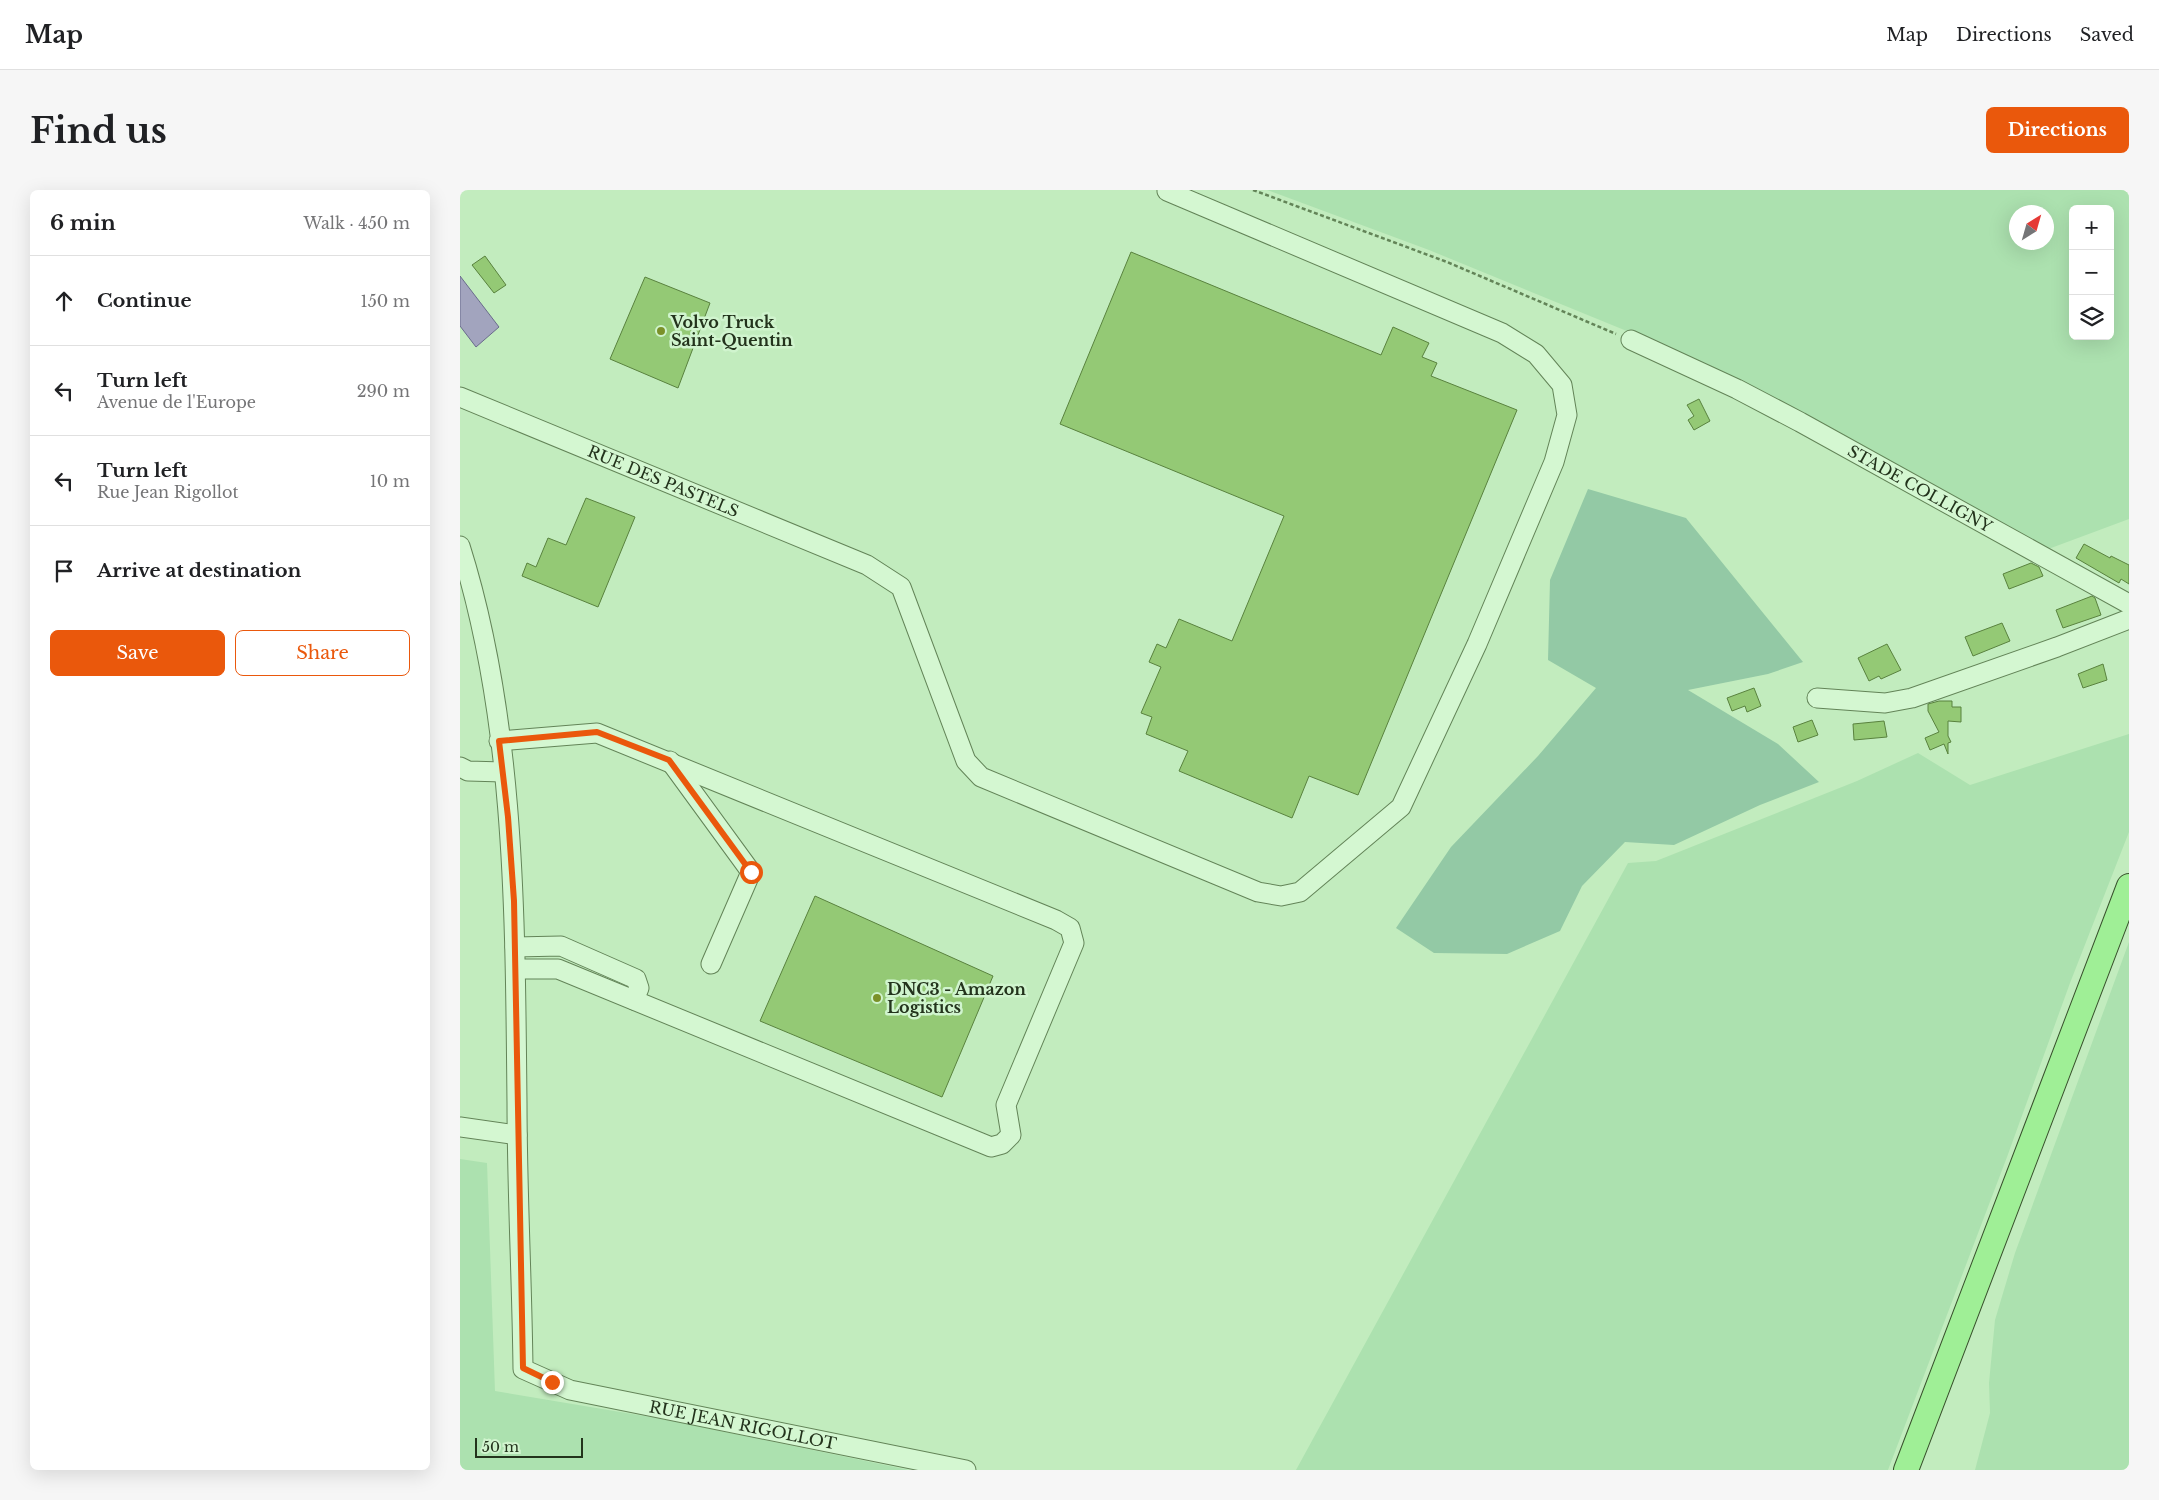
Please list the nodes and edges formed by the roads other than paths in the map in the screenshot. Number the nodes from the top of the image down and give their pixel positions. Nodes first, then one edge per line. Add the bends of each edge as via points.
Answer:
1 (1167, 191) edge
2 (1631, 340) road end
3 (460, 397) edge
4 (460, 546) edge
5 (2129, 604) edge
6 (2129, 619) edge
7 (1817, 698) dead end
8 (499, 741) junction
9 (669, 760) junction
10 (460, 767) edge
11 (503, 772) junction
12 (2129, 886) edge
13 (515, 947) junction
14 (711, 964) dead end
15 (516, 969) junction
16 (634, 1000) junction
17 (460, 1127) edge
18 (517, 1135) junction
19 (966, 1470) edge
20 (1906, 1470) edge

1 - 3 street, RUE DES PASTELS via 1502,333 1536,354 1562,385 1568,415 1554,462 1477,644 1401,807 1300,892 1281,896 1258,892 981,777 966,761 901,587 867,565
2 - 5 street, STADE COLLIGNY via 1709,375 1800,422
4 - 8 street via 479,615
6 - 7 street via 1912,698 1885,703
8 - 9 street via 597,732
8 - 11 street
9 - 14 street via 751,872
9 - 16 street via 1056,920 1070,928 1074,943 1006,1106 1011,1135 1002,1144 991,1146
10 - 11 street via 468,771
11 - 13 street
12 - 20 main road
13 - 15 street
13 - 16 street via 561,946 636,979 639,988
15 - 16 street via 558,969
15 - 18 street
17 - 18 street
18 - 19 street, RUE JEAN RIGOLLOT via 523,1368 570,1390

